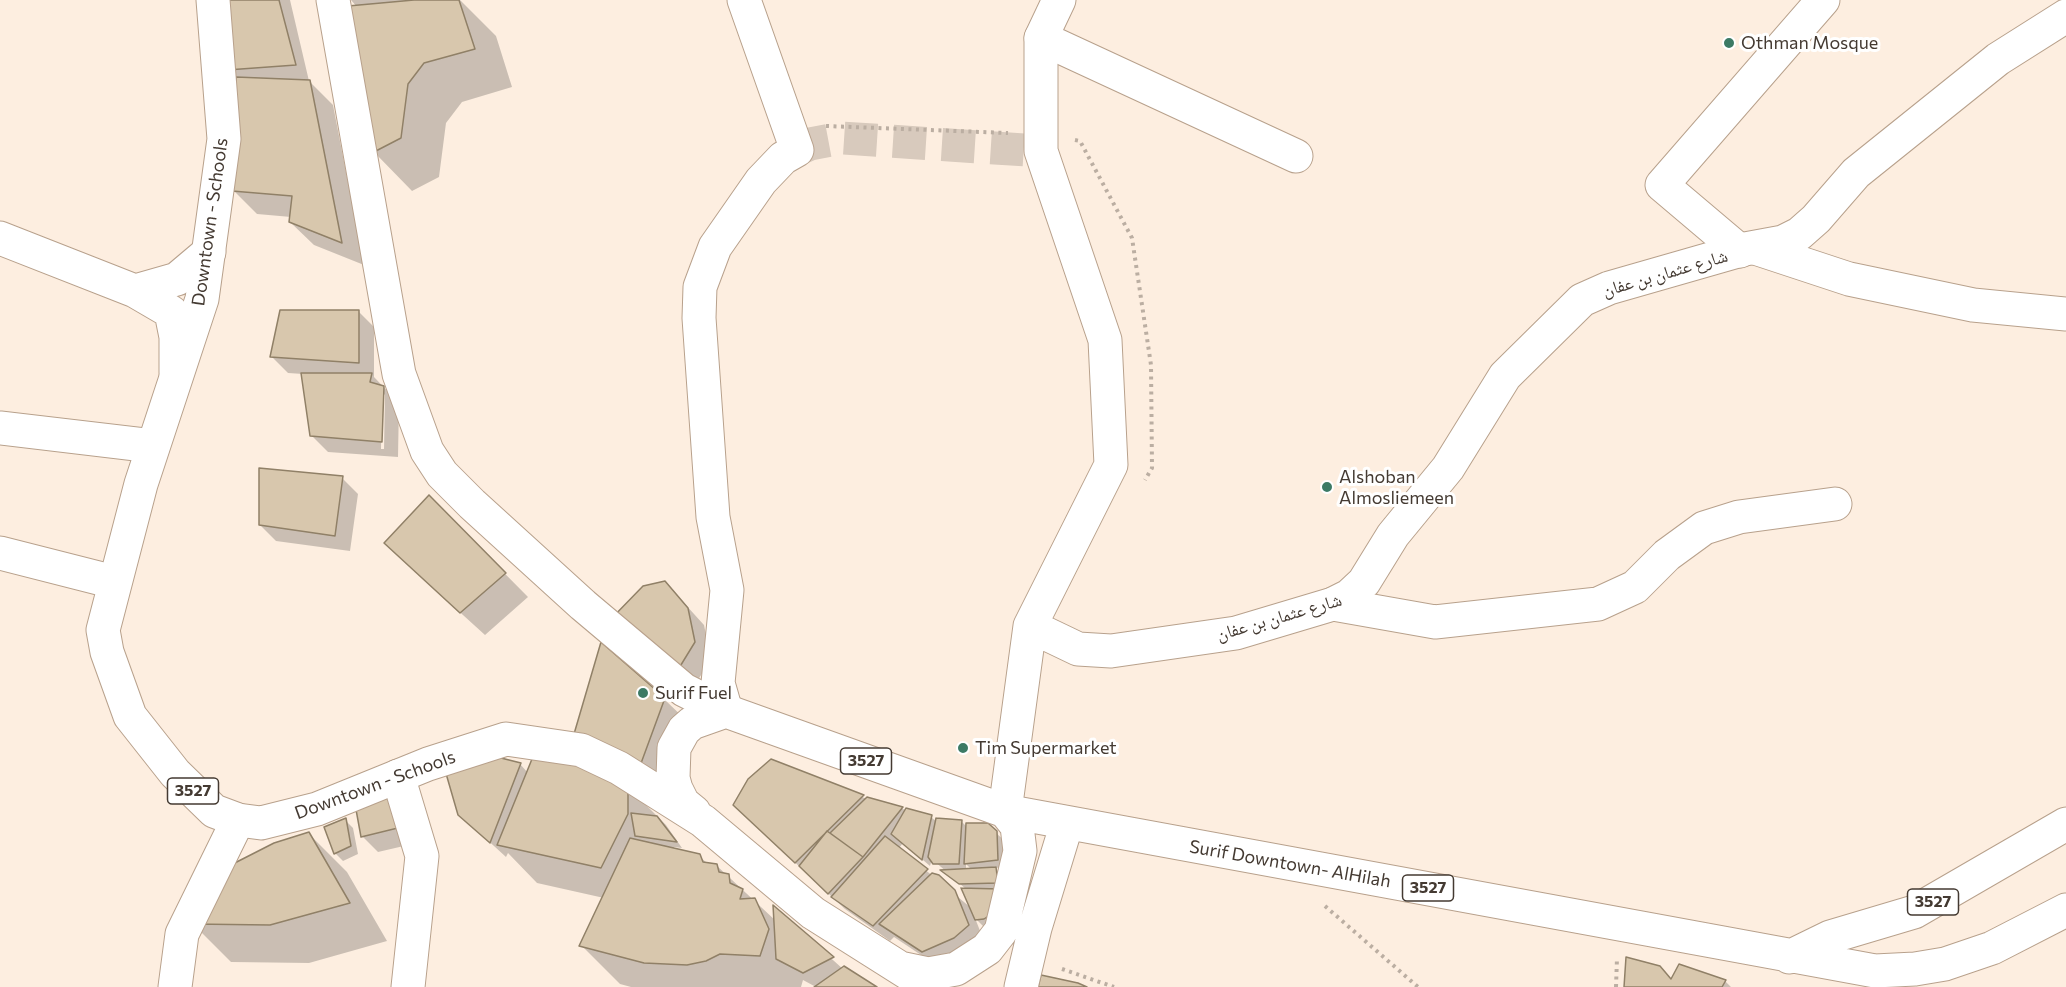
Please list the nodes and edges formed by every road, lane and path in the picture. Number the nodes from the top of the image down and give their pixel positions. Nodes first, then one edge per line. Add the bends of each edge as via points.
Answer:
1 (213, 0) edge
2 (333, 0) edge
3 (744, 0) edge
4 (1059, 0) edge
5 (1823, 0) edge
6 (2066, 16) edge
7 (1041, 38) junction
8 (791, 133) junction
9 (1041, 134) junction
10 (1296, 156) dead end
11 (0, 238) edge
12 (1747, 249) junction
13 (209, 252) junction
14 (135, 291) junction
15 (2066, 314) edge
16 (176, 378) junction
17 (0, 428) edge
18 (153, 446) junction
19 (1140, 488) dead end
20 (1835, 504) dead end
21 (0, 553) edge
22 (114, 582) junction
23 (1333, 604) junction
24 (1030, 626) junction
25 (726, 711) junction
26 (398, 777) junction
27 (1005, 811) junction
28 (238, 820) junction
29 (703, 820) junction
30 (1067, 823) junction
31 (2066, 824) edge
32 (1324, 905) dead end
33 (2066, 910) edge
34 (1789, 957) junction
35 (1931, 965) junction
36 (902, 969) junction
37 (175, 987) edge
38 (408, 987) edge
39 (930, 987) edge
40 (1022, 987) edge
41 (1418, 987) edge
42 (1898, 987) edge

1 - 13 main road, Downtown - Schools / 3527 via 224,139
2 - 25 main road, 3527 via 399,374 427,451 442,474 472,504 583,605 684,690
3 - 8 main road
4 - 7 main road
5 - 12 main road, شارع عثمان بن عفان via 1662,185
6 - 12 main road, شارع عثمان بن عفان via 1998,59 1856,173 1799,234 1783,242
7 - 9 main road
7 - 10 main road
8 - 9 path via 807,126
8 - 25 main road via 797,150 760,181 715,247 700,287 713,518 727,590 718,684
9 - 19 path via 1080,141 1132,238 1151,365 1152,468
9 - 24 main road via 1041,151 1105,340 1110,465
11 - 14 main road
12 - 15 main road via 1860,282 1972,305
12 - 23 main road, شارع عثمان بن عفان via 1599,291 1569,311 1505,376 1448,468 1393,535 1364,582 1349,597
13 - 14 main road via 177,279
13 - 16 main road, Downtown - Schools / 3527 via 202,298
14 - 16 main road via 171,312 176,337
16 - 18 main road, Downtown - Schools / 3527
17 - 18 main road
18 - 22 main road, Downtown - Schools / 3527
20 - 23 main road via 1739,517 1704,528 1685,540 1635,587 1598,604 1435,622
21 - 22 main road
22 - 28 main road, Downtown - Schools / 3527 via 103,630 130,716 175,773 213,811
23 - 24 main road, شارع عثمان بن عفان via 1236,633 1111,651 1078,649
24 - 27 main road
25 - 27 main road, 3527
25 - 29 main road, 3527 via 692,723 674,748 676,789 683,802
26 - 28 main road, Downtown - Schools / 3527 via 317,809 261,823
26 - 29 main road, Downtown - Schools / 3527 via 506,739 581,750
26 - 38 main road via 422,856
27 - 30 main road, Surif Downtown- AlHilah / 3527
27 - 36 main road, 3527 via 1017,826 1020,851 1002,931 987,949 950,971 928,974
28 - 37 main road via 182,934
29 - 36 main road, Downtown - Schools / 3527 via 813,913
30 - 34 main road, Surif Downtown- AlHilah / 3527
30 - 40 main road via 1035,928
31 - 34 main road, 3527 via 1914,912 1830,937
32 - 41 path
33 - 35 main road, Surif Downtown- AlHilah / 3527 via 1992,948 1946,964
34 - 35 main road, Surif Downtown- AlHilah / 3527 via 1875,971
35 - 42 main road
36 - 39 main road, Downtown - Schools / 3527

